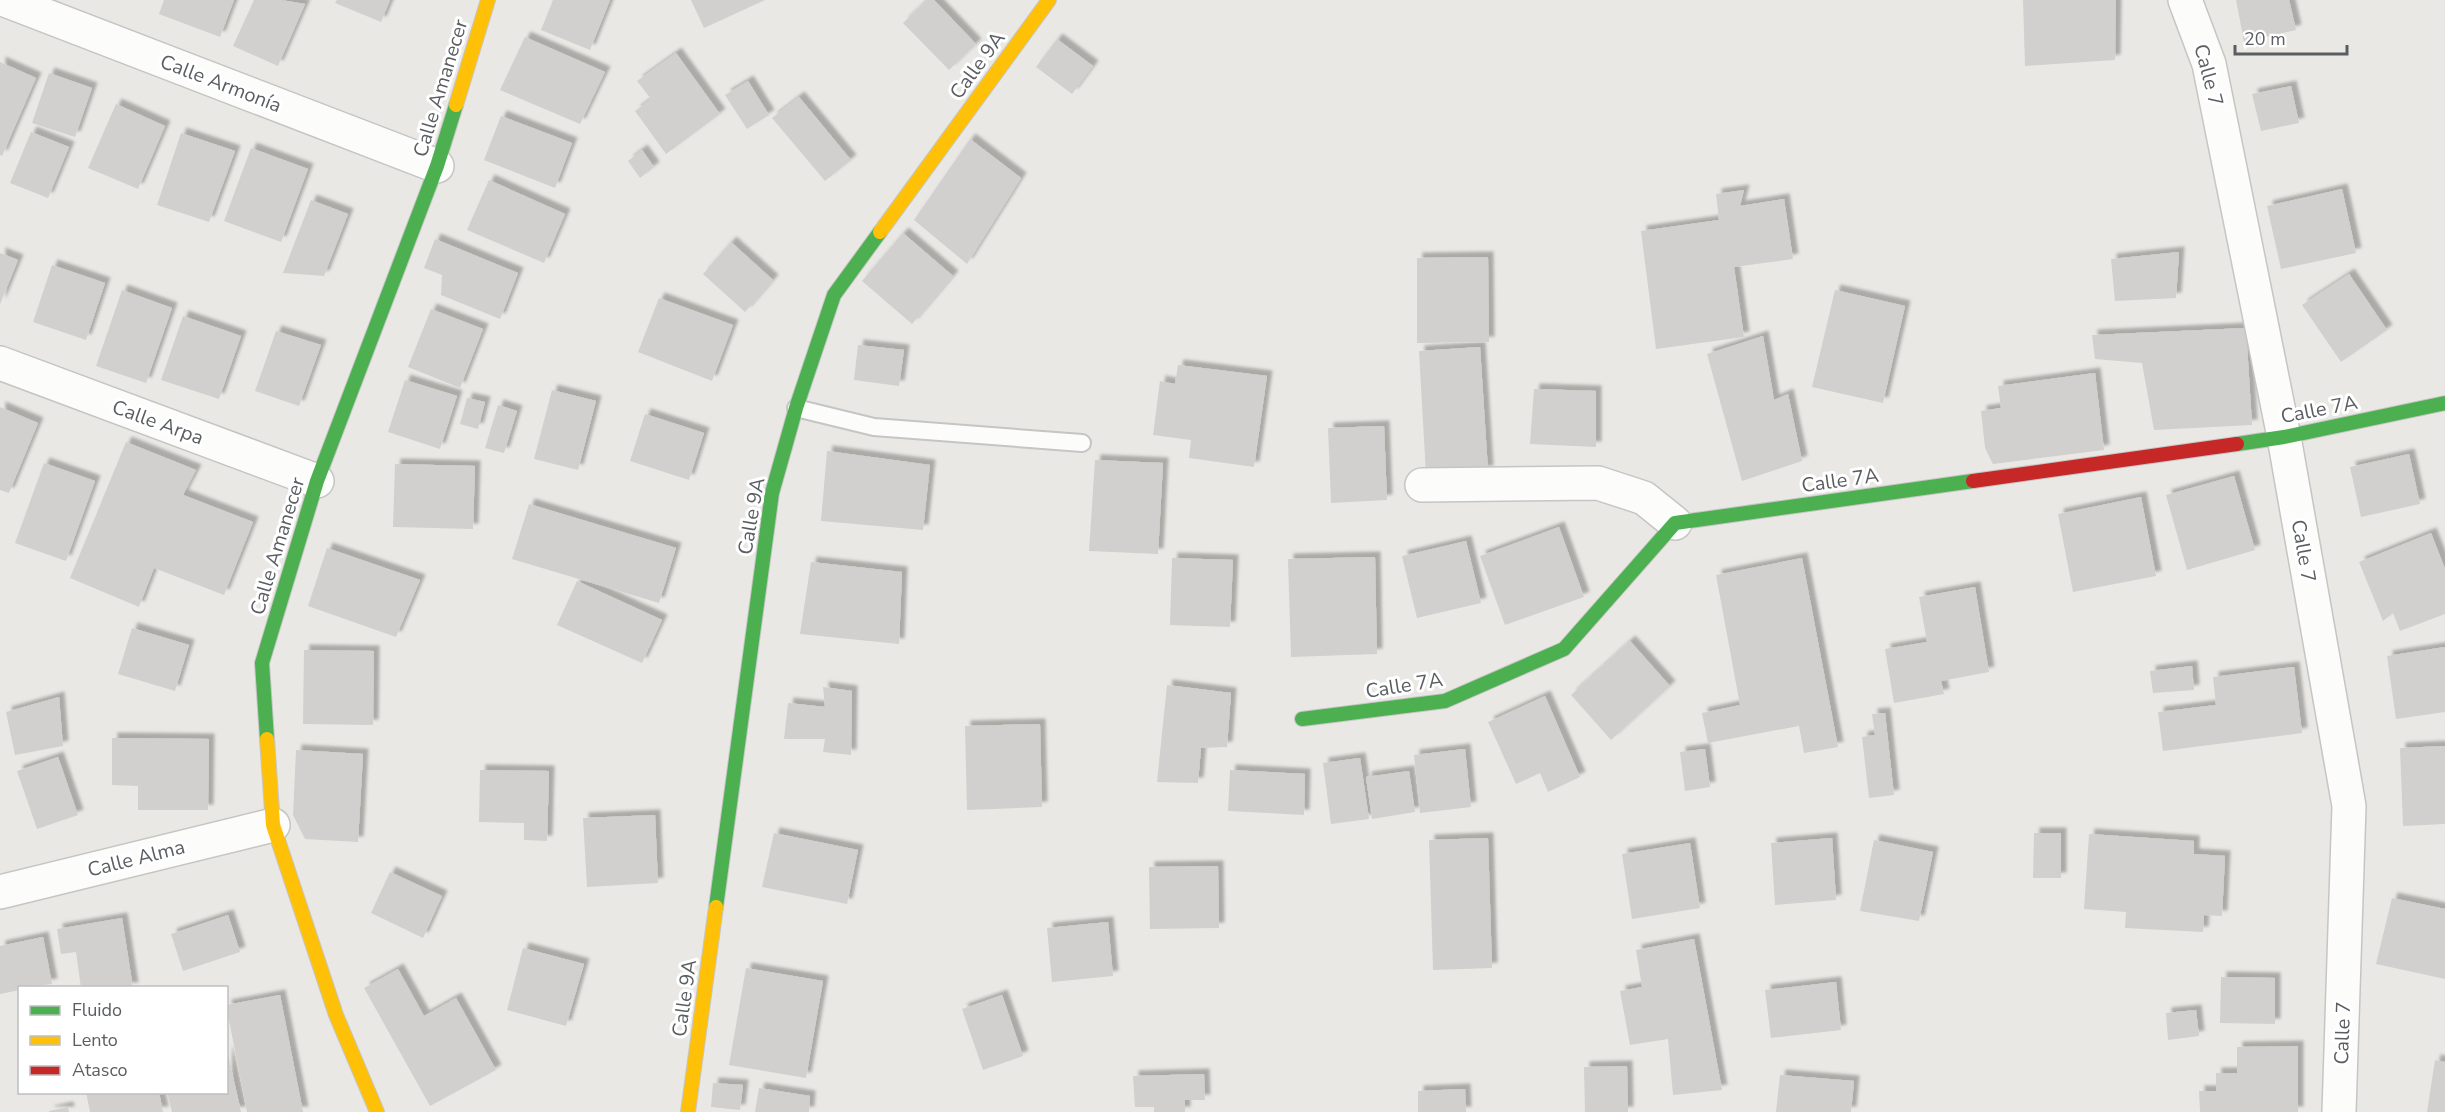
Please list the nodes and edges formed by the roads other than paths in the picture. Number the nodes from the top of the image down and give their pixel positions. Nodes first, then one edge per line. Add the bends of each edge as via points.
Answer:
1 (5, 0) edge
2 (488, 0) edge
3 (1049, 0) edge
4 (2185, 0) edge
5 (437, 166) junction
6 (0, 363) edge
7 (2445, 403) edge
8 (796, 408) junction
9 (2284, 436) junction
10 (1082, 443) dead end
11 (317, 481) junction
12 (1422, 485) dead end
13 (1675, 523) junction
14 (1302, 719) dead end
15 (273, 825) junction
16 (0, 892) edge
17 (377, 1112) edge
18 (688, 1112) edge
19 (2339, 1112) edge

1 - 5 street, Calle Armonía
2 - 5 street, Calle Amanecer
3 - 8 street, Calle 9A via 834,295
4 - 9 street, Calle 7 via 2209,64
5 - 11 street, Calle Amanecer
6 - 11 street, Calle Arpa
7 - 9 street, Calle 7A
8 - 10 lane via 874,427
8 - 18 street, Calle 9A via 770,505
9 - 13 street, Calle 7A
9 - 19 street, Calle 7 via 2349,806
11 - 15 street, Calle Amanecer via 262,663
12 - 13 street via 1598,483 1644,498
13 - 14 street, Calle 7A via 1564,649 1445,700
15 - 16 street, Calle Alma
15 - 17 street, Calle Amanecer via 336,1015

